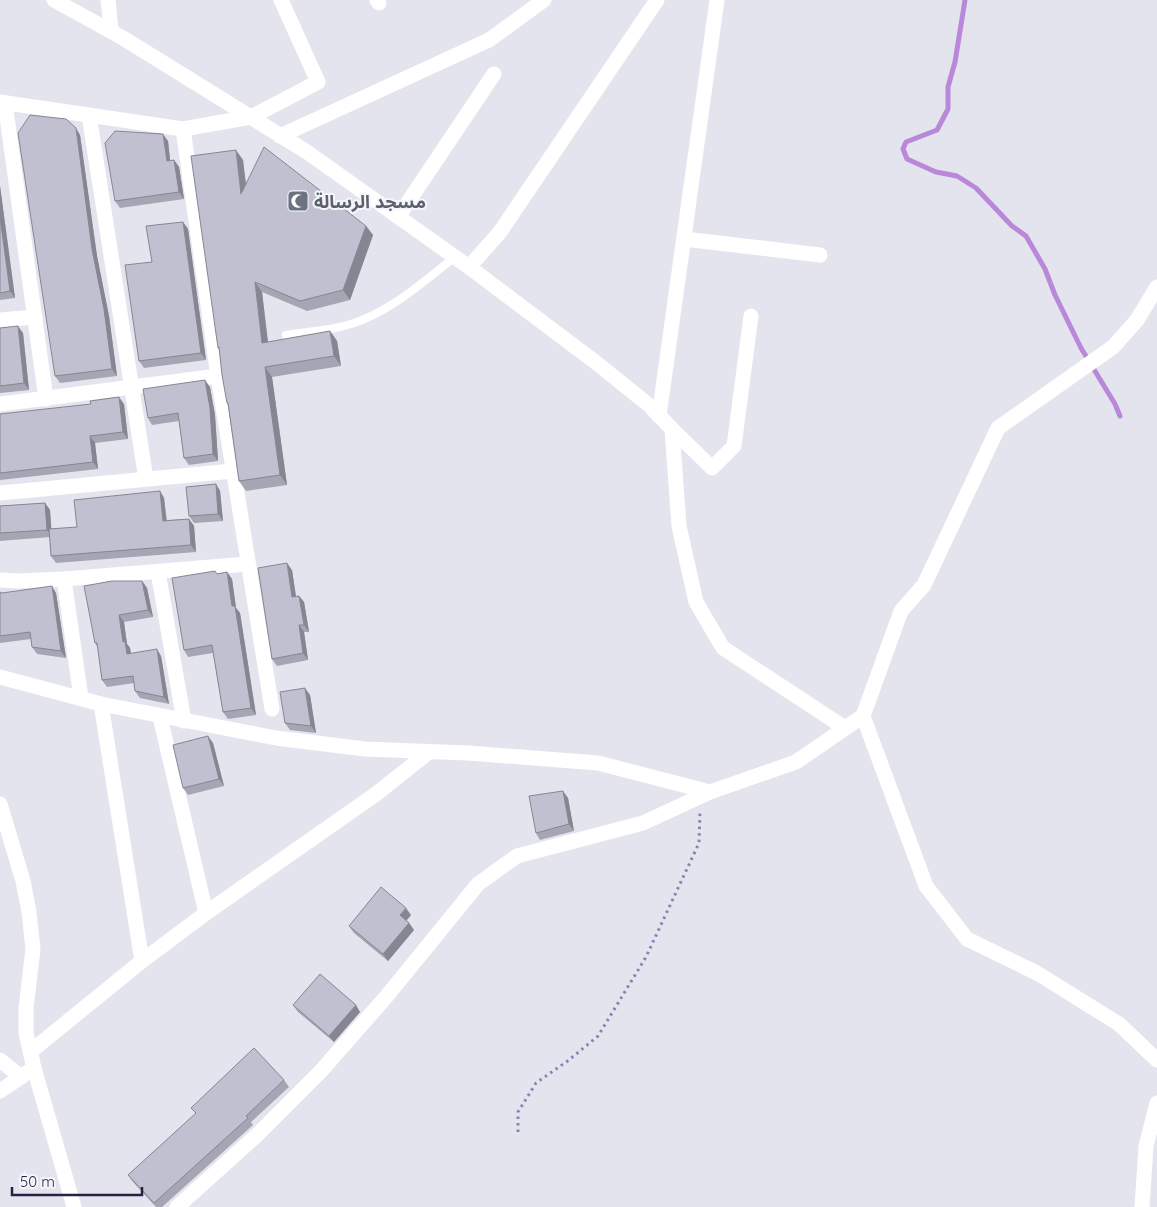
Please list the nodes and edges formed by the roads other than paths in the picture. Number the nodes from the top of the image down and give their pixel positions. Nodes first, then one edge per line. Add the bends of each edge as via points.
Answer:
1 (54, 0) edge
2 (108, 0) edge
3 (281, 0) edge
4 (657, 0) edge
5 (717, 0) edge
6 (534, 3) edge
7 (111, 30) junction
8 (494, 74) dead end
9 (3, 102) edge
10 (89, 115) junction
11 (250, 116) junction
12 (183, 129) junction
13 (280, 136) junction
14 (398, 217) junction
15 (684, 239) junction
16 (820, 255) dead end
17 (455, 257) junction
18 (469, 268) junction
19 (1157, 287) edge
20 (751, 316) dead end
21 (35, 317) junction
22 (0, 320) edge
23 (286, 335) dead end
24 (218, 376) junction
25 (132, 388) junction
26 (46, 399) junction
27 (0, 404) edge
28 (660, 416) junction
29 (672, 429) junction
30 (233, 471) junction
31 (146, 480) junction
32 (0, 493) edge
33 (248, 564) junction
34 (158, 572) junction
35 (64, 579) junction
36 (0, 580) edge
37 (0, 677) edge
38 (81, 698) junction
39 (101, 704) junction
40 (272, 709) dead end
41 (862, 716) junction
42 (160, 717) junction
43 (184, 721) junction
44 (845, 728) junction
45 (429, 752) junction
46 (705, 795) junction
47 (0, 804) edge
48 (4, 833) edge
49 (206, 913) junction
50 (142, 960) junction
51 (30, 1052) junction
52 (0, 1060) edge
53 (1157, 1060) edge
54 (28, 1072) junction
55 (0, 1091) edge
56 (1157, 1103) edge
57 (74, 1207) edge
58 (177, 1207) edge
59 (1142, 1207) edge

1 - 7 street
2 - 7 street
3 - 11 street via 318,82
4 - 18 street via 500,232
5 - 15 street
6 - 13 street via 489,40
7 - 11 street
8 - 14 street
9 - 10 street
9 - 21 street
10 - 12 street
10 - 25 street
11 - 12 street
11 - 13 street
12 - 24 street
13 - 14 street
14 - 17 street
15 - 16 street
15 - 28 street
17 - 18 street
17 - 23 lane via 391,306 361,321
18 - 28 street via 594,361
19 - 41 street via 1137,320 1112,347 998,428 924,585 901,612
20 - 29 street via 734,446 712,468
21 - 22 street
21 - 26 street
24 - 25 street
24 - 30 street
25 - 26 street
25 - 31 street
26 - 27 street
28 - 29 street
29 - 44 street via 679,526 696,602 724,648
30 - 31 street
30 - 33 street
31 - 32 street
33 - 34 street
33 - 40 street
34 - 35 street
34 - 43 street
35 - 36 street
35 - 38 street
37 - 38 street
38 - 39 street
39 - 42 street
39 - 50 street
41 - 44 street
41 - 53 street via 926,886 967,939 1037,973 1118,1024
42 - 43 street
42 - 49 street
43 - 45 street via 276,738 365,749
44 - 46 street via 796,762
45 - 46 street via 598,763
45 - 49 street via 376,794
46 - 58 street via 643,823 517,856 478,884 321,1071 257,1135
47 - 48 street
48 - 51 street via 23,881 29,912 33,949 26,1033
49 - 50 street
50 - 51 street
51 - 54 street
52 - 54 street
54 - 55 street
54 - 57 street
56 - 59 street via 1146,1146

